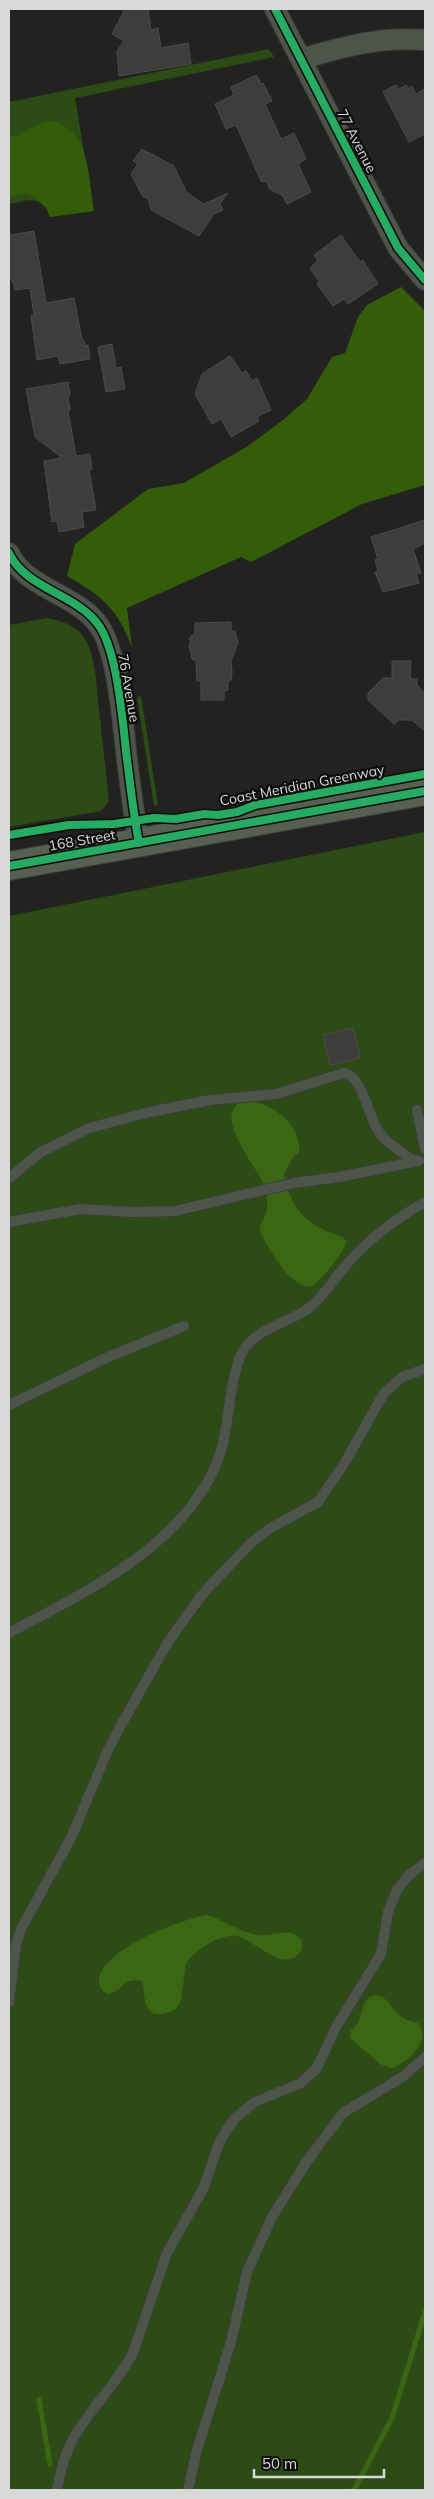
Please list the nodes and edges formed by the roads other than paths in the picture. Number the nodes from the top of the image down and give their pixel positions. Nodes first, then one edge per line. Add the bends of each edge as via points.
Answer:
1 (275, 9) edge
2 (425, 40) edge
3 (301, 59) junction
4 (425, 280) edge
5 (9, 553) edge
6 (425, 791) edge
7 (139, 842) junction
8 (9, 866) edge
9 (417, 1110) dead end
10 (425, 1149) edge
11 (422, 1161) edge
12 (9, 1178) edge
13 (425, 1202) edge
14 (9, 1222) edge
15 (184, 1326) dead end
16 (425, 1369) edge
17 (9, 1405) edge
18 (9, 1633) edge
19 (425, 1863) edge
20 (9, 2002) edge
21 (425, 2057) edge
22 (57, 2490) edge
23 (188, 2490) edge

1 - 3 street, 77 Avenue
2 - 3 street via 387,39 358,43
3 - 4 street, 77 Avenue via 398,248
5 - 7 street, 76 Avenue via 20,568 96,621 104,633 121,707
6 - 7 main road, 168 Street
7 - 8 main road, 168 Street
9 - 10 lane
11 - 12 lane via 411,1160 387,1142 373,1123 358,1084 344,1073 276,1094 201,1101 89,1128 41,1152
11 - 14 lane via 264,1189 175,1212 80,1209
13 - 18 lane via 380,1232 310,1307 253,1338 245,1348 238,1360 226,1437 219,1459 186,1513 130,1562
15 - 17 lane via 106,1358
16 - 20 lane via 393,1383 378,1402 344,1464 318,1502 252,1542 206,1590 168,1642 120,1725 72,1836 21,1929
19 - 22 lane via 397,1890 388,1912 381,1954 336,2027 317,2068 301,2083 254,2102 235,2118 226,2131 204,2187 167,2253 126,2368 73,2439
21 - 23 lane via 404,2076 343,2113 312,2154 272,2218 247,2272 231,2342 197,2450

